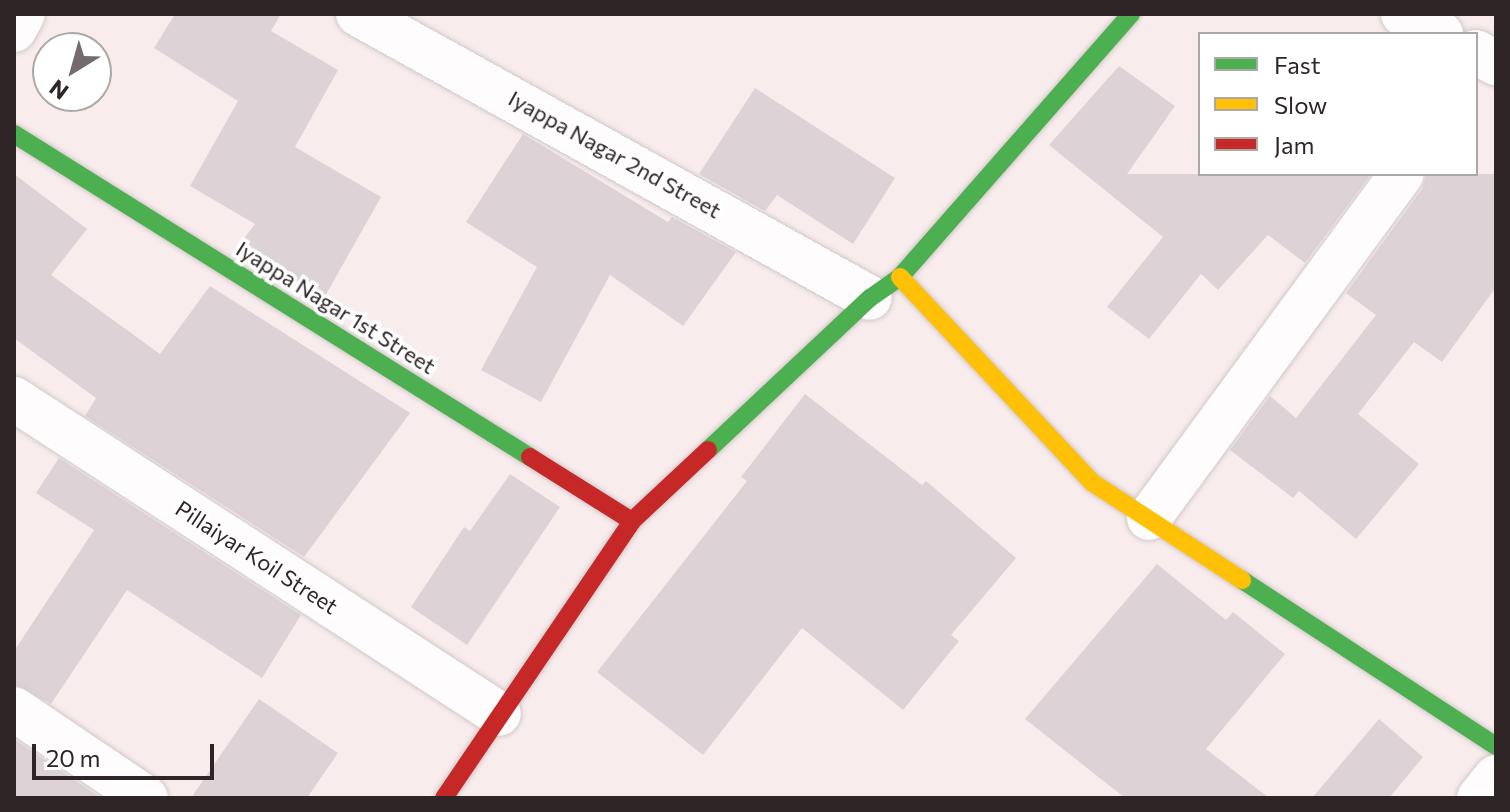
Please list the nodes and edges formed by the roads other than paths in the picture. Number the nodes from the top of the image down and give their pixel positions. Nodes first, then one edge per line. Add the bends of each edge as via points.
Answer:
1 (23, 14) edge
2 (358, 14) edge
3 (1131, 14) edge
4 (1403, 14) edge
5 (14, 30) edge
6 (1437, 32) edge
7 (14, 134) edge
8 (1401, 176) edge
9 (885, 288) junction
10 (14, 399) edge
11 (1149, 518) junction
12 (632, 521) junction
13 (14, 709) edge
14 (499, 714) junction
15 (1496, 746) edge
16 (1496, 777) edge
17 (146, 798) edge
18 (444, 798) edge
19 (1479, 798) edge

1 - 5 street
2 - 9 street, Iyappa Nagar 2nd Street
3 - 9 street
4 - 6 street
7 - 12 street, Iyappa Nagar 1st Street
8 - 11 street
9 - 11 street via 1093,483
9 - 12 street
10 - 14 street, Pillaiyar Koil Street
11 - 15 street
12 - 14 street
13 - 17 street
14 - 18 street
16 - 19 street

